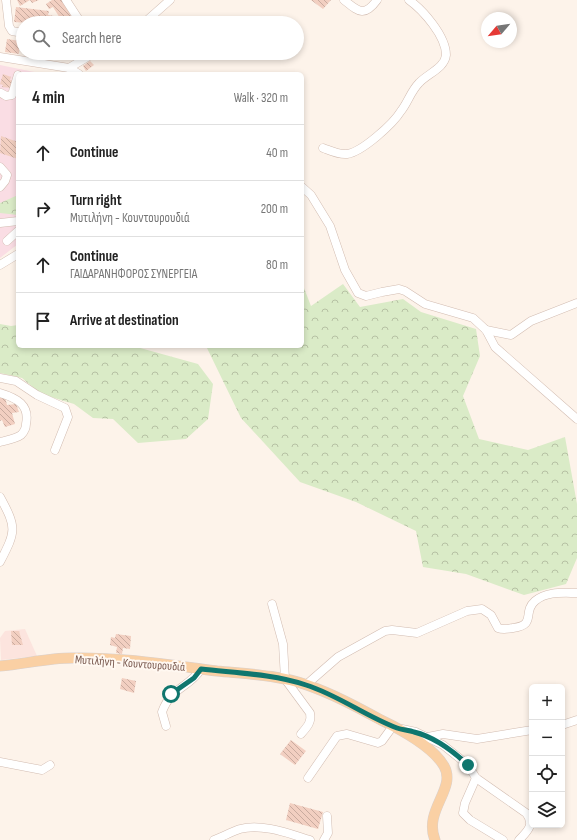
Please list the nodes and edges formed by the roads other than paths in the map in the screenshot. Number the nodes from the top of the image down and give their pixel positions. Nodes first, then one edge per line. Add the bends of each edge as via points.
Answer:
1 (6, 0) edge
2 (66, 0) edge
3 (170, 0) edge
4 (344, 0) edge
5 (376, 0) edge
6 (409, 0) edge
7 (76, 16) edge
8 (152, 16) edge
9 (16, 32) edge
10 (0, 57) edge
11 (85, 60) edge
12 (71, 71) edge
13 (16, 81) edge
14 (0, 95) edge
15 (323, 148) dead end
16 (0, 167) edge
17 (2, 183) edge
18 (304, 189) edge
19 (16, 221) edge
20 (0, 223) edge
21 (16, 233) edge
22 (7, 241) dead end
23 (16, 255) edge
24 (0, 265) edge
25 (577, 303) edge
26 (486, 330) junction
27 (0, 378) edge
28 (0, 393) edge
29 (577, 419) edge
30 (0, 442) edge
31 (55, 450) dead end
32 (0, 497) edge
33 (3, 511) edge
34 (0, 562) edge
35 (577, 593) edge
36 (272, 604) dead end
37 (0, 666) edge
38 (201, 669) junction
39 (285, 679) junction
40 (306, 685) junction
41 (577, 720) edge
42 (565, 724) edge
43 (166, 726) dead end
44 (395, 727) junction
45 (529, 731) edge
46 (301, 734) dead end
47 (428, 737) junction
48 (0, 762) edge
49 (50, 765) dead end
50 (308, 778) dead end
51 (476, 778) junction
52 (327, 816) dead end
53 (214, 840) edge
54 (310, 840) edge
55 (324, 840) edge
56 (435, 840) edge
57 (503, 840) edge
58 (519, 840) edge

1 - 9 street via 9,26
2 - 7 street
3 - 8 street
4 - 5 street via 364,12 371,9
6 - 15 street via 437,30 445,47 444,63 413,90 395,120 363,146 349,154 340,154
10 - 12 street
11 - 12 street
13 - 14 street via 12,94
16 - 17 street via 6,176
18 - 26 street via 330,226 345,270 358,293 366,296 399,289 424,304 473,318
19 - 20 street
21 - 22 street
23 - 24 street
25 - 26 street via 531,321 511,335
26 - 29 street via 495,347
27 - 31 street via 16,381 37,395 65,408 68,417
28 - 30 street via 23,405 28,414 22,434
32 - 33 street
33 - 34 street via 14,527 13,535
35 - 40 street via 553,593 543,596 530,608 528,620 521,627 502,630 498,628 491,615 482,609 466,611 417,633 385,631 338,657
36 - 39 street via 283,644
37 - 38 main road, Μυτιλήνη - Κουντουρουδιά via 72,658
38 - 39 main road, Μυτιλήνη - Κουντουρουδιά
38 - 43 street via 194,678 171,694 162,712
39 - 40 main road, Μυτιλήνη - Κουντουρουδιά
39 - 46 street via 310,713 310,723
40 - 44 main road, Μυτιλήνη - Κουντουρουδιά via 344,700
41 - 42 street
44 - 47 street
44 - 50 street via 378,743 346,734 337,736
44 - 56 main road, Μυτιλήνη - Κουντουρουδιά via 438,758 446,770 447,784 431,823
45 - 47 street via 481,739 443,734
47 - 51 street via 460,758
48 - 49 street via 42,770
51 - 57 street via 463,813
51 - 58 street via 510,800 529,817 531,826
52 - 55 street via 328,833
53 - 54 street via 241,829 259,828

